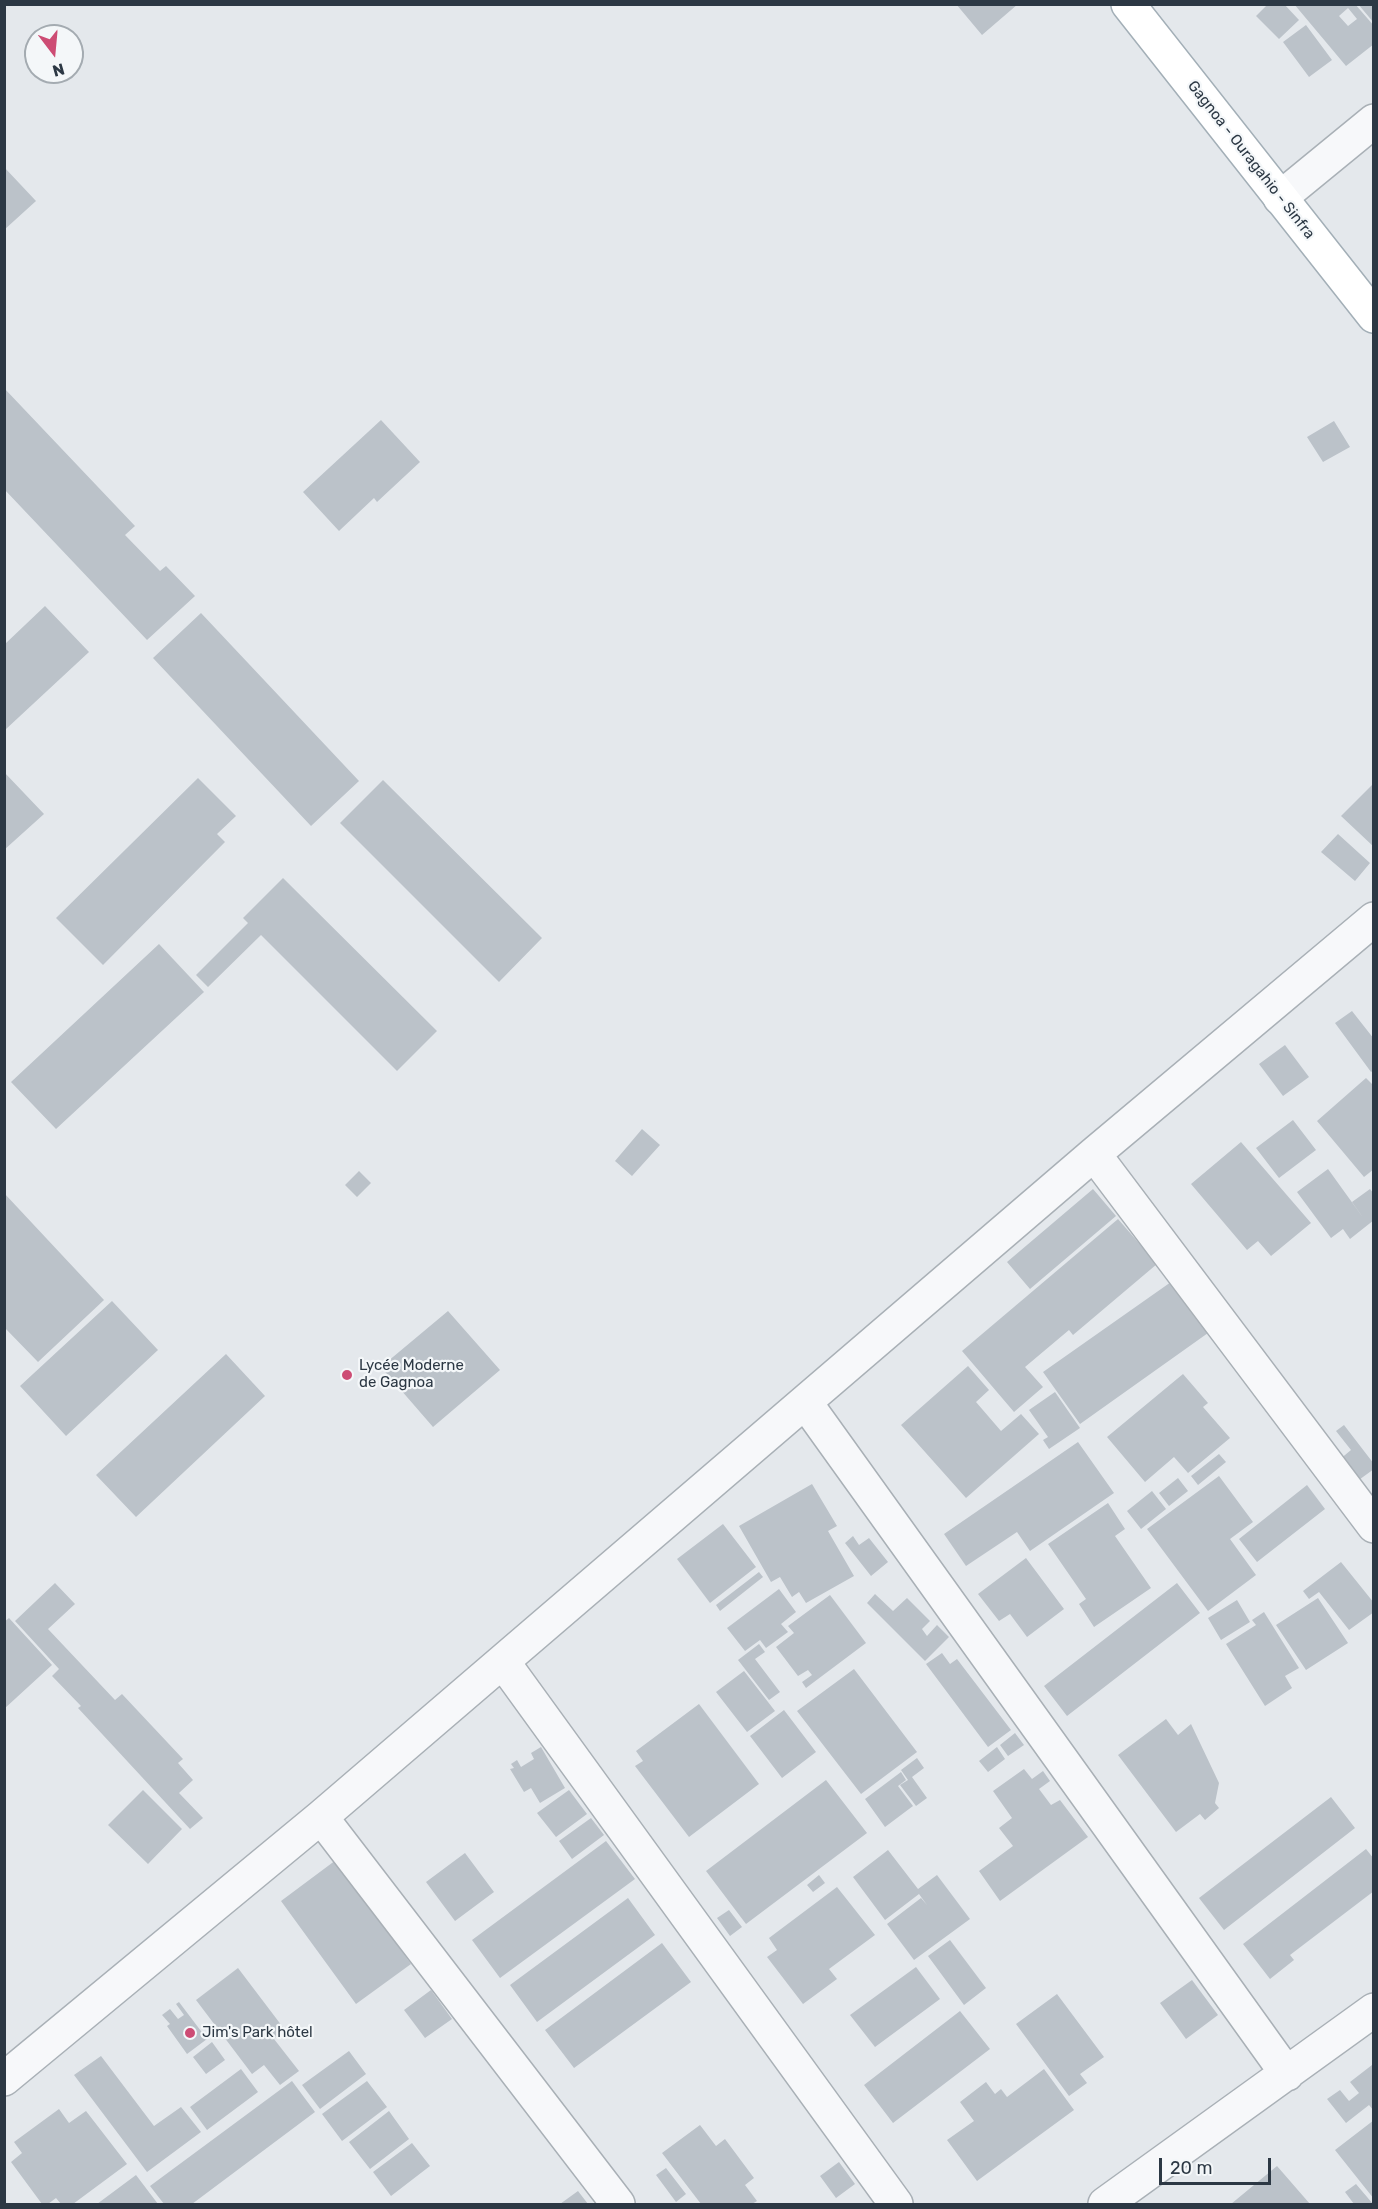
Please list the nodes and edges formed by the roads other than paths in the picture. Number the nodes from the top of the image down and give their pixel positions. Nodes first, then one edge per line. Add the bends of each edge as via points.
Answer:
1 (1128, 4) edge
2 (1374, 121) edge
3 (1280, 198) junction
4 (1374, 316) edge
5 (1374, 919) edge
6 (1094, 1154) junction
7 (806, 1402) junction
8 (1374, 1526) edge
9 (503, 1662) junction
10 (321, 1817) junction
11 (1374, 2010) edge
12 (1287, 2074) junction
13 (4, 2079) edge
14 (618, 2205) edge
15 (896, 2205) edge
16 (1105, 2205) edge

1 - 3 main road, Gagnoa - Ouragahio - Sinfra
2 - 3 street
3 - 4 main road, Gagnoa - Ouragahio - Sinfra
5 - 6 street
6 - 7 street
6 - 8 street
7 - 9 street
7 - 12 street
9 - 10 street
9 - 15 street
10 - 13 street
10 - 14 street
11 - 12 street
12 - 16 street

